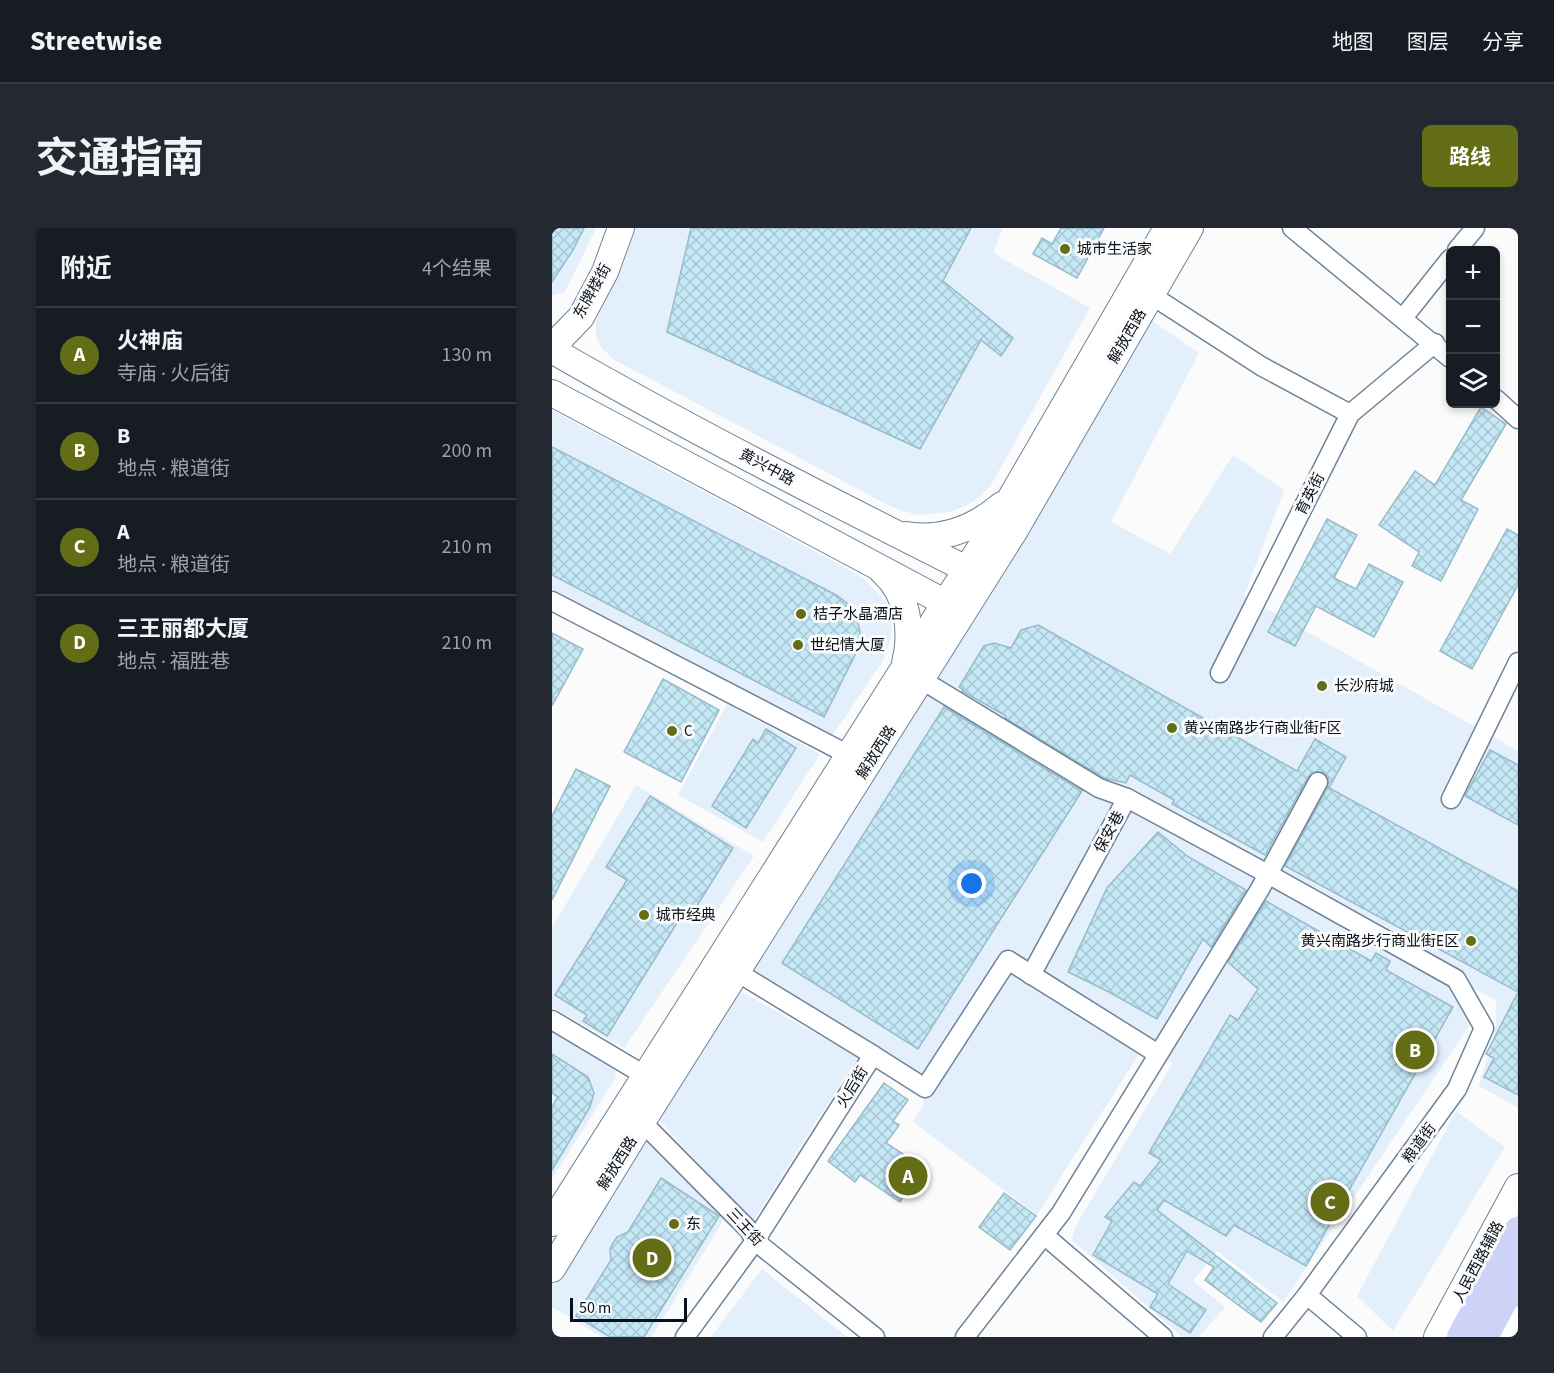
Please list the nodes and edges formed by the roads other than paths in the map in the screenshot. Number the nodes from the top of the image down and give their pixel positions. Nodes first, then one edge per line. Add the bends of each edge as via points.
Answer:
1 (621, 228) edge
2 (1167, 228) edge
3 (1190, 228) edge
4 (1292, 228) edge
5 (1475, 228) edge
6 (1460, 246) edge
7 (1446, 264) edge
8 (1151, 295) junction
9 (1403, 318) junction
10 (1434, 343) junction
11 (552, 348) edge
12 (1446, 354) edge
13 (552, 393) edge
14 (1500, 403) edge
15 (1350, 414) junction
16 (1518, 419) edge
17 (1015, 492) junction
18 (893, 532) junction
19 (874, 564) junction
20 (976, 574) junction
21 (552, 601) edge
22 (955, 608) junction
23 (1518, 662) edge
24 (1220, 673) dead end
25 (912, 677) junction
26 (849, 755) junction
27 (1318, 782) dead end
28 (1127, 798) junction
29 (1451, 799) dead end
30 (1268, 874) junction
31 (737, 972) junction
32 (1031, 975) junction
33 (1455, 979) joint
34 (552, 1020) edge
35 (1158, 1054) junction
36 (873, 1055) junction
37 (655, 1081) junction
38 (634, 1114) junction
39 (1518, 1187) edge
40 (552, 1223) edge
41 (1518, 1231) edge
42 (1044, 1235) junction
43 (755, 1241) junction
44 (552, 1269) edge
45 (1518, 1273) edge
46 (1307, 1295) junction
47 (1518, 1320) edge
48 (685, 1337) edge
49 (875, 1337) edge
50 (964, 1337) edge
51 (1162, 1337) edge
52 (1273, 1337) edge
53 (1357, 1337) edge
54 (1437, 1337) edge
55 (1461, 1337) edge
56 (1484, 1337) edge
57 (1508, 1337) edge

1 - 11 main road, 东牌楼街 via 605,272 581,317
2 - 17 main road, 解放西路
3 - 8 main road, 解放西路
4 - 9 street
5 - 6 street
7 - 9 street
8 - 15 street via 1261,366
8 - 20 main road, 解放西路 via 1015,530
9 - 10 street
10 - 12 street
10 - 15 street, 育英街
11 - 18 main road, 黄兴中路 via 604,380
13 - 19 main road
14 - 16 street
15 - 24 street, 育英街
17 - 18 main road via 992,514 960,531 925,537
17 - 20 main road, 解放西路
18 - 20 main road, 黄兴中路
19 - 22 main road
19 - 25 main road via 901,598 909,633
20 - 22 main road, 解放西路
21 - 26 street
22 - 25 main road, 解放西路
23 - 29 street
25 - 26 main road, 解放西路
25 - 28 street via 1099,788
25 - 31 main road, 解放西路
26 - 37 main road, 解放西路
27 - 30 street
28 - 30 street, 保安巷
28 - 32 street, 保安巷
30 - 33 street, 保安巷
30 - 35 street
31 - 36 street
31 - 37 main road, 解放西路
32 - 35 street
32 - 36 street, 火后街 via 1008,960 925,1088
33 - 46 street, 粮道街 via 1484,1028 1457,1089
34 - 37 street
35 - 42 street
36 - 43 street, 火后街
37 - 38 main road, 解放西路
38 - 40 main road, 解放西路
38 - 43 street, 三王街 via 749,1230
38 - 44 main road, 解放西路
39 - 54 main road, 人民西路辅路
41 - 55 main road
42 - 50 street
42 - 51 street
43 - 48 street, 火后街
43 - 49 street, 三王街
45 - 56 main road
46 - 52 street
46 - 53 street
47 - 57 main road

